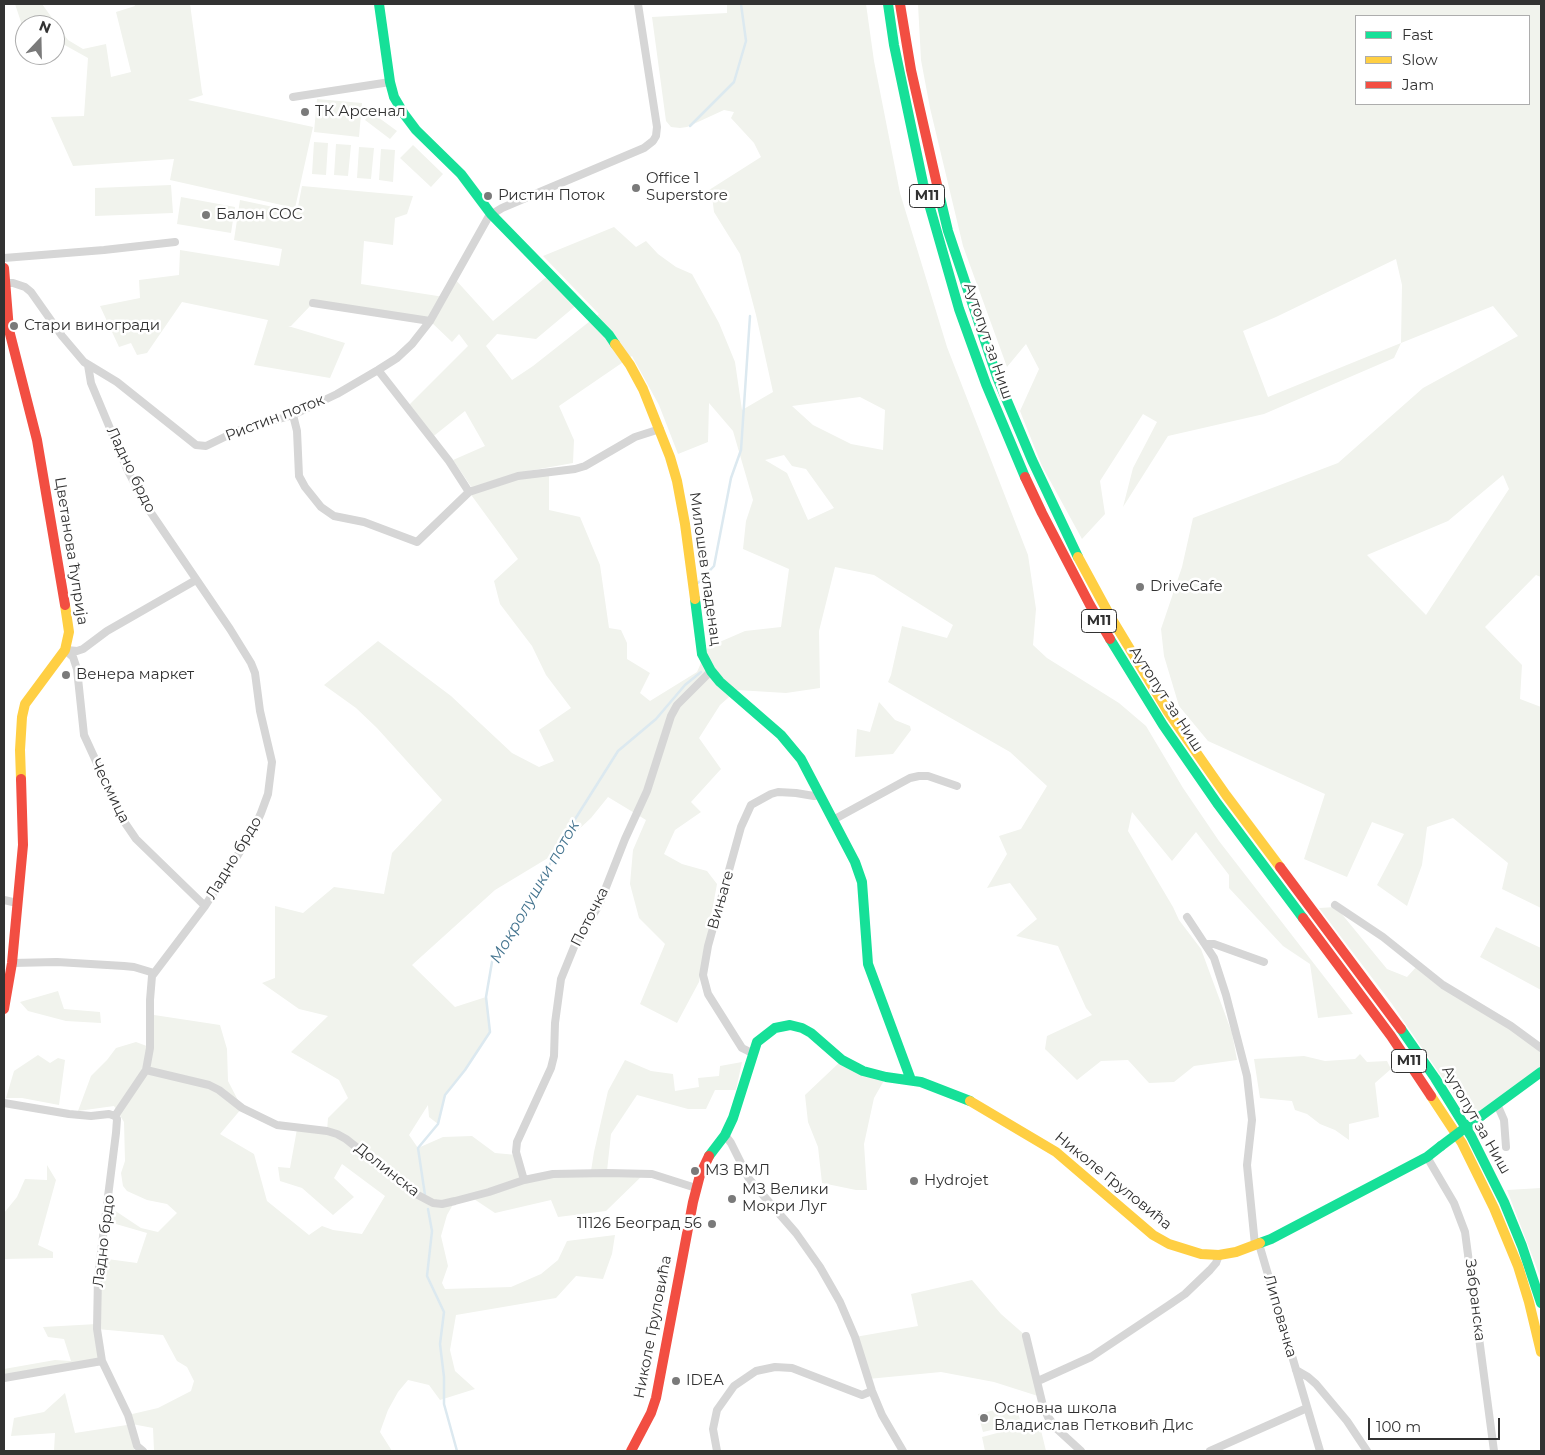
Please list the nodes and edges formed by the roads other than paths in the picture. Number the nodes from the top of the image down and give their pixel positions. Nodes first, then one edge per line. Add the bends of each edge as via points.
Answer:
1 (379, 4) edge
2 (638, 4) edge
3 (888, 4) edge
4 (900, 4) edge
5 (390, 82) junction
6 (292, 97) dead end
7 (491, 214) junction
8 (175, 242) dead end
9 (4, 258) edge
10 (4, 268) edge
11 (4, 283) edge
12 (314, 303) dead end
13 (5, 313) edge
14 (430, 321) junction
15 (88, 365) junction
16 (378, 370) junction
17 (292, 415) junction
18 (660, 429) junction
19 (469, 492) junction
20 (196, 580) junction
21 (65, 650) junction
22 (711, 671) junction
23 (957, 786) dead end
24 (820, 795) junction
25 (833, 820) junction
26 (4, 900) edge
27 (17, 904) junction
28 (1336, 905) dead end
29 (204, 906) junction
30 (1187, 917) dead end
31 (1206, 944) junction
32 (12, 962) junction
33 (1264, 962) dead end
34 (154, 973) junction
35 (4, 1009) edge
36 (1541, 1048) edge
37 (752, 1053) junction
38 (146, 1070) junction
39 (1541, 1072) edge
40 (911, 1080) junction
41 (4, 1103) edge
42 (1498, 1104) junction
43 (114, 1116) junction
44 (726, 1135) junction
45 (1506, 1147) dead end
46 (1427, 1157) junction
47 (524, 1180) junction
48 (696, 1188) junction
49 (1257, 1245) junction
50 (1218, 1255) junction
51 (1541, 1303) edge
52 (1026, 1336) dead end
53 (1541, 1352) edge
54 (102, 1362) junction
55 (1296, 1370) junction
56 (4, 1378) edge
57 (1038, 1381) junction
58 (872, 1392) junction
59 (1307, 1408) junction
60 (142, 1451) edge
61 (631, 1451) edge
62 (717, 1451) edge
63 (903, 1451) edge
64 (1081, 1451) edge
65 (1210, 1451) edge
66 (1320, 1451) edge
67 (1367, 1451) edge
68 (1494, 1451) edge

1 - 5 main road, Милошев кладенац
2 - 7 street via 657,127 655,139 644,148
3 - 53 main road, Аутопут за Ниш / M11 via 923,183 959,309 986,384 1038,504 1090,605 1142,693 1217,803 1391,1036 1462,1143 1518,1266
4 - 51 main road, Аутопут за Ниш / M11 via 914,87 948,231 997,377 1077,555 1168,712 1436,1078 1471,1136 1504,1202
5 - 6 street
5 - 7 main road, Милошев кладенац via 394,97 409,122 461,174
7 - 14 street, Ристин поток
7 - 18 main road, Милошев кладенац via 617,345 643,390
8 - 9 street
10 - 11 main road, Цветанова ћуприја
11 - 13 main road, Цветанова ћуприја
11 - 15 street via 20,284 30,292 77,356
12 - 14 street
13 - 21 main road, Цветанова ћуприја via 37,440 69,624
14 - 16 street, Ристин поток via 412,344
15 - 17 street, Ристин поток via 117,382 192,443 200,446
15 - 20 street, Ладно брдо via 90,383 127,469 145,504
16 - 17 street, Ристин поток
16 - 19 street via 455,469
17 - 19 street via 297,431 298,468 302,483 321,507 334,516 364,522 418,542
18 - 19 street via 635,437 580,468 518,476
18 - 22 main road, Милошев кладенац via 677,481 700,646
20 - 21 street via 107,630 83,648
20 - 29 street, Ладно брдо via 255,672 272,762 268,794 255,827
21 - 27 main road, Цветанова ћуприја via 31,694 22,716 23,838
21 - 29 street, Чесмица via 73,657 77,669 82,728 87,744 123,820 136,839
22 - 24 main road, Милошев кладенац via 788,742
22 - 47 street, Поточка via 671,716 646,791 599,905 574,947 561,979 552,1062 517,1142 516,1152
23 - 25 street via 928,776 910,778
24 - 25 main road, Милошев кладенац
24 - 37 street, Вињаге via 778,792 751,805 741,827 710,937 704,968 708,994 742,1048
25 - 40 main road, Милошев кладенац via 860,874 868,964
26 - 27 street
27 - 32 main road, Цветанова ћуприја
28 - 36 street via 1383,937 1443,985
29 - 34 street, Ладно брдо
30 - 31 street, Липовачка
31 - 33 street
31 - 49 street, Липовачка via 1221,977 1250,1092 1252,1120 1247,1165
32 - 34 street via 124,966
32 - 35 main road, Цветанова ћуприја
34 - 38 street, Ладно брдо
37 - 40 main road, Николе Груловића via 758,1040 767,1033 793,1025 811,1033 842,1060 858,1069
37 - 44 main road, Николе Груловића via 740,1102
38 - 43 street, Ладно брдо
38 - 47 street, Долинска via 209,1085 242,1108 277,1125 337,1134 414,1193 434,1204 471,1197
39 - 42 main road
40 - 50 main road, Николе Груловића via 967,1099 1042,1143 1076,1168 1134,1220 1169,1244 1196,1253
41 - 43 street via 69,1114
42 - 45 street via 1504,1120
42 - 46 main road, Николе Груловића, bridge
43 - 54 street, Ладно брдо via 116,1133 98,1276 97,1329
44 - 48 main road, Николе Груловића via 705,1164
44 - 58 street via 749,1179 792,1228 827,1279 848,1318
46 - 49 main road, Николе Груловића
46 - 68 street, Забранска via 1454,1203 1465,1232
47 - 48 street, Долинска via 553,1174 640,1173
48 - 61 main road, Николе Груловића via 656,1398
49 - 50 main road, Николе Груловића
49 - 55 street, Липовачка
50 - 57 street via 1216,1263 1185,1294 1091,1357
52 - 57 street
54 - 56 street
54 - 60 street, Ладно брдо via 128,1416 137,1446
55 - 59 street
55 - 67 street, Липовачка via 1316,1384
57 - 64 street via 1048,1417
58 - 62 street via 862,1395 798,1369 775,1367 756,1371 734,1386 717,1410 713,1429
58 - 63 street
59 - 65 street
59 - 66 street

